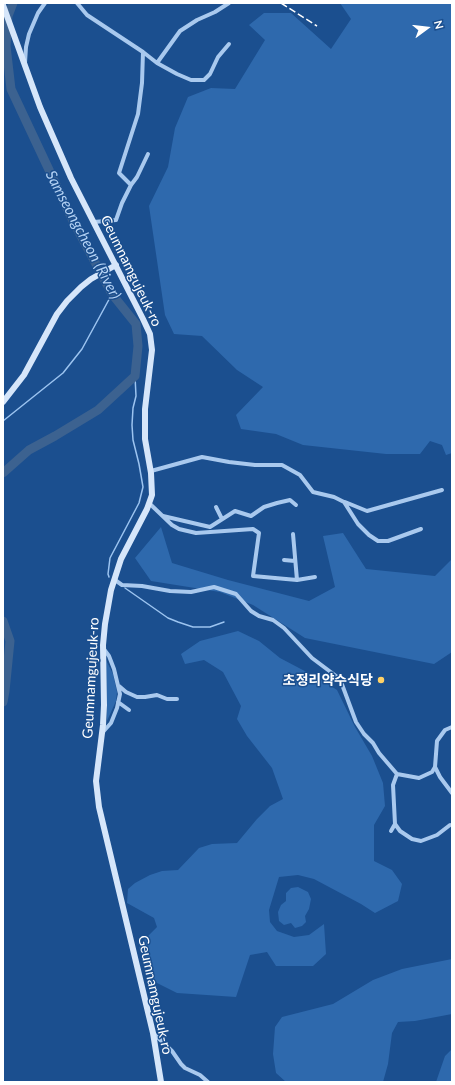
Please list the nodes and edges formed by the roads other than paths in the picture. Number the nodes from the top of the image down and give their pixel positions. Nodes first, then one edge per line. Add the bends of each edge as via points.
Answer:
1 (45, 3) edge
2 (77, 3) edge
3 (229, 3) edge
4 (3, 5) edge
5 (229, 44) dead end
6 (143, 52) junction
7 (157, 63) junction
8 (25, 67) junction
9 (148, 154) dead end
10 (131, 186) junction
11 (94, 222) junction
12 (113, 267) junction
13 (3, 402) edge
14 (150, 471) junction
15 (442, 490) dead end
16 (344, 502) junction
17 (149, 503) junction
18 (296, 505) dead end
19 (216, 507) dead end
20 (163, 516) junction
21 (222, 519) junction
22 (421, 529) dead end
23 (293, 534) dead end
24 (284, 560) dead end
25 (295, 562) junction
26 (315, 577) dead end
27 (115, 580) junction
28 (297, 580) junction
29 (103, 647) junction
30 (119, 686) junction
31 (177, 699) dead end
32 (118, 702) junction
33 (129, 710) dead end
34 (452, 727) edge
35 (102, 733) junction
36 (436, 767) junction
37 (397, 774) junction
38 (452, 794) edge
39 (394, 824) junction
40 (450, 825) dead end
41 (391, 831) dead end
42 (153, 1033) junction
43 (161, 1082) edge
44 (208, 1082) edge

1 - 8 street, Geumnamgujeuk-ro via 29,34
2 - 6 street via 87,15
3 - 7 street via 180,31
4 - 8 main road, Geumnamgujeuk-ro
5 - 7 street via 204,80 191,80
6 - 7 street
6 - 10 street via 138,114 119,173
8 - 11 main road, Geumnamgujeuk-ro via 71,178
9 - 10 street
10 - 11 street via 116,220
11 - 12 main road, Geumnamgujeuk-ro
12 - 13 main road via 73,293 57,314 24,375
12 - 14 main road, Geumnamgujeuk-ro via 150,334 152,350 145,409 145,439
14 - 16 street via 202,457 255,465 282,465 300,475 314,492
14 - 17 main road, Geumnamgujeuk-ro via 152,495
15 - 16 street via 367,511
16 - 22 street via 358,524 378,541 388,542
17 - 20 street
17 - 27 main road, Geumnamgujeuk-ro via 121,559
18 - 21 street via 290,500 264,507 251,516 235,511
19 - 21 street
20 - 21 street via 210,527
20 - 28 street via 179,530 196,533 253,529 259,533 253,576
23 - 25 street
24 - 25 street
25 - 28 street
26 - 28 street
27 - 29 main road, Geumnamgujeuk-ro via 111,590
27 - 37 street via 122,585 177,592 214,587 236,594 251,611 273,620 284,628 312,658 340,680 356,722
29 - 30 street via 109,656
29 - 35 main road, Geumnamgujeuk-ro
30 - 31 street via 137,697 157,694 167,699
30 - 32 street
32 - 33 street
32 - 35 street via 111,723
34 - 36 street via 445,730 437,741
35 - 42 main road, Geumnamgujeuk-ro via 96,781 99,807
36 - 37 street via 432,772 419,778
36 - 38 street
37 - 39 street via 393,785
39 - 40 street via 412,839 421,841 437,835
39 - 41 street
42 - 43 main road, Geumnamgujeuk-ro
42 - 44 street via 185,1068

